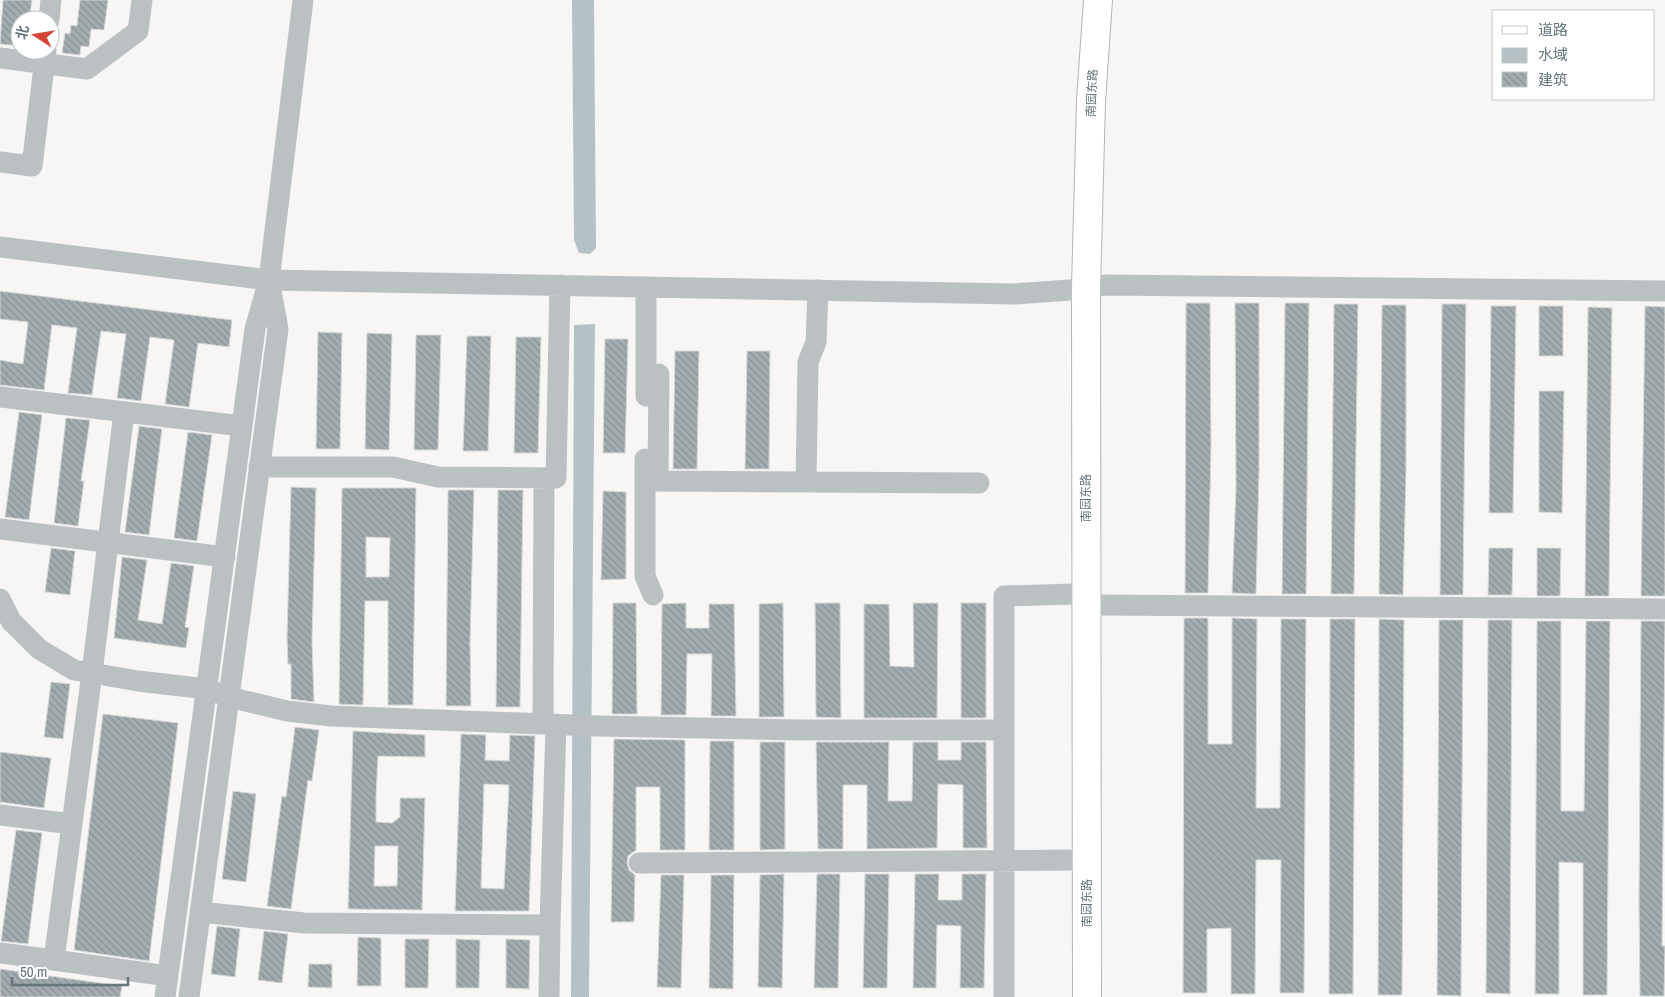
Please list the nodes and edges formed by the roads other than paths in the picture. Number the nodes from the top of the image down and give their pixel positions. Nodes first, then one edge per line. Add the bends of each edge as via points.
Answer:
1 (142, 0) edge
2 (303, 0) edge
3 (1080, 0) edge
4 (1098, 0) edge
5 (45, 60) edge
6 (56, 60) edge
7 (0, 162) edge
8 (0, 247) edge
9 (269, 280) junction
10 (560, 285) junction
11 (646, 287) junction
12 (1078, 289) junction
13 (818, 290) junction
14 (1665, 291) edge
15 (659, 374) dead end
16 (0, 397) edge
17 (124, 412) junction
18 (242, 426) junction
19 (259, 467) junction
20 (544, 478) junction
21 (806, 482) junction
22 (979, 483) dead end
23 (0, 529) edge
24 (108, 542) junction
25 (225, 557) junction
26 (1073, 594) junction
27 (653, 595) dead end
28 (0, 599) edge
29 (1100, 605) dead end
30 (1665, 609) edge
31 (92, 673) junction
32 (207, 689) junction
33 (228, 697) junction
34 (556, 724) junction
35 (1004, 730) junction
36 (0, 815) edge
37 (72, 824) junction
38 (1074, 860) junction
39 (1003, 861) junction
40 (639, 863) dead end
41 (200, 912) junction
42 (550, 924) junction
43 (0, 954) edge
44 (54, 960) junction
45 (168, 976) junction
46 (165, 997) edge
47 (189, 997) edge
48 (549, 997) edge
49 (1004, 997) edge
50 (1074, 997) edge
51 (1087, 997) edge

1 - 6 street via 138,31 87,69
2 - 9 street
3 - 12 main road, 南园东路 via 1072,99
4 - 12 main road, 南园东路
5 - 7 street via 32,166
8 - 9 street
9 - 10 street
9 - 18 street via 255,329
9 - 19 street via 278,329
10 - 11 street
10 - 20 street via 556,478
11 - 13 street
11 - 27 street via 645,576
12 - 13 street via 1014,294
12 - 14 street via 1106,285
12 - 26 main road, 南园东路
12 - 51 main road, 南园东路
13 - 21 street via 816,342 808,362
15 - 21 street via 658,481
16 - 17 street
17 - 18 street
17 - 24 street
18 - 25 street
19 - 20 street via 393,468 438,477
19 - 33 street
20 - 34 street
21 - 22 street
23 - 24 street
24 - 25 street
24 - 31 street
25 - 32 street
26 - 35 street via 1004,596
26 - 38 main road, 南园东路
28 - 31 street via 11,620 39,649 74,670
29 - 30 street
31 - 32 street
31 - 37 street
32 - 33 street
32 - 45 street
33 - 34 street via 287,711 331,716
33 - 41 street
34 - 35 street via 800,730
34 - 42 street
35 - 39 street
36 - 37 street
37 - 44 street
38 - 39 street
38 - 50 main road, 南园东路
39 - 40 street
39 - 49 street
41 - 42 street via 304,923
41 - 47 street
42 - 48 street
43 - 44 street
44 - 45 street
45 - 46 street

